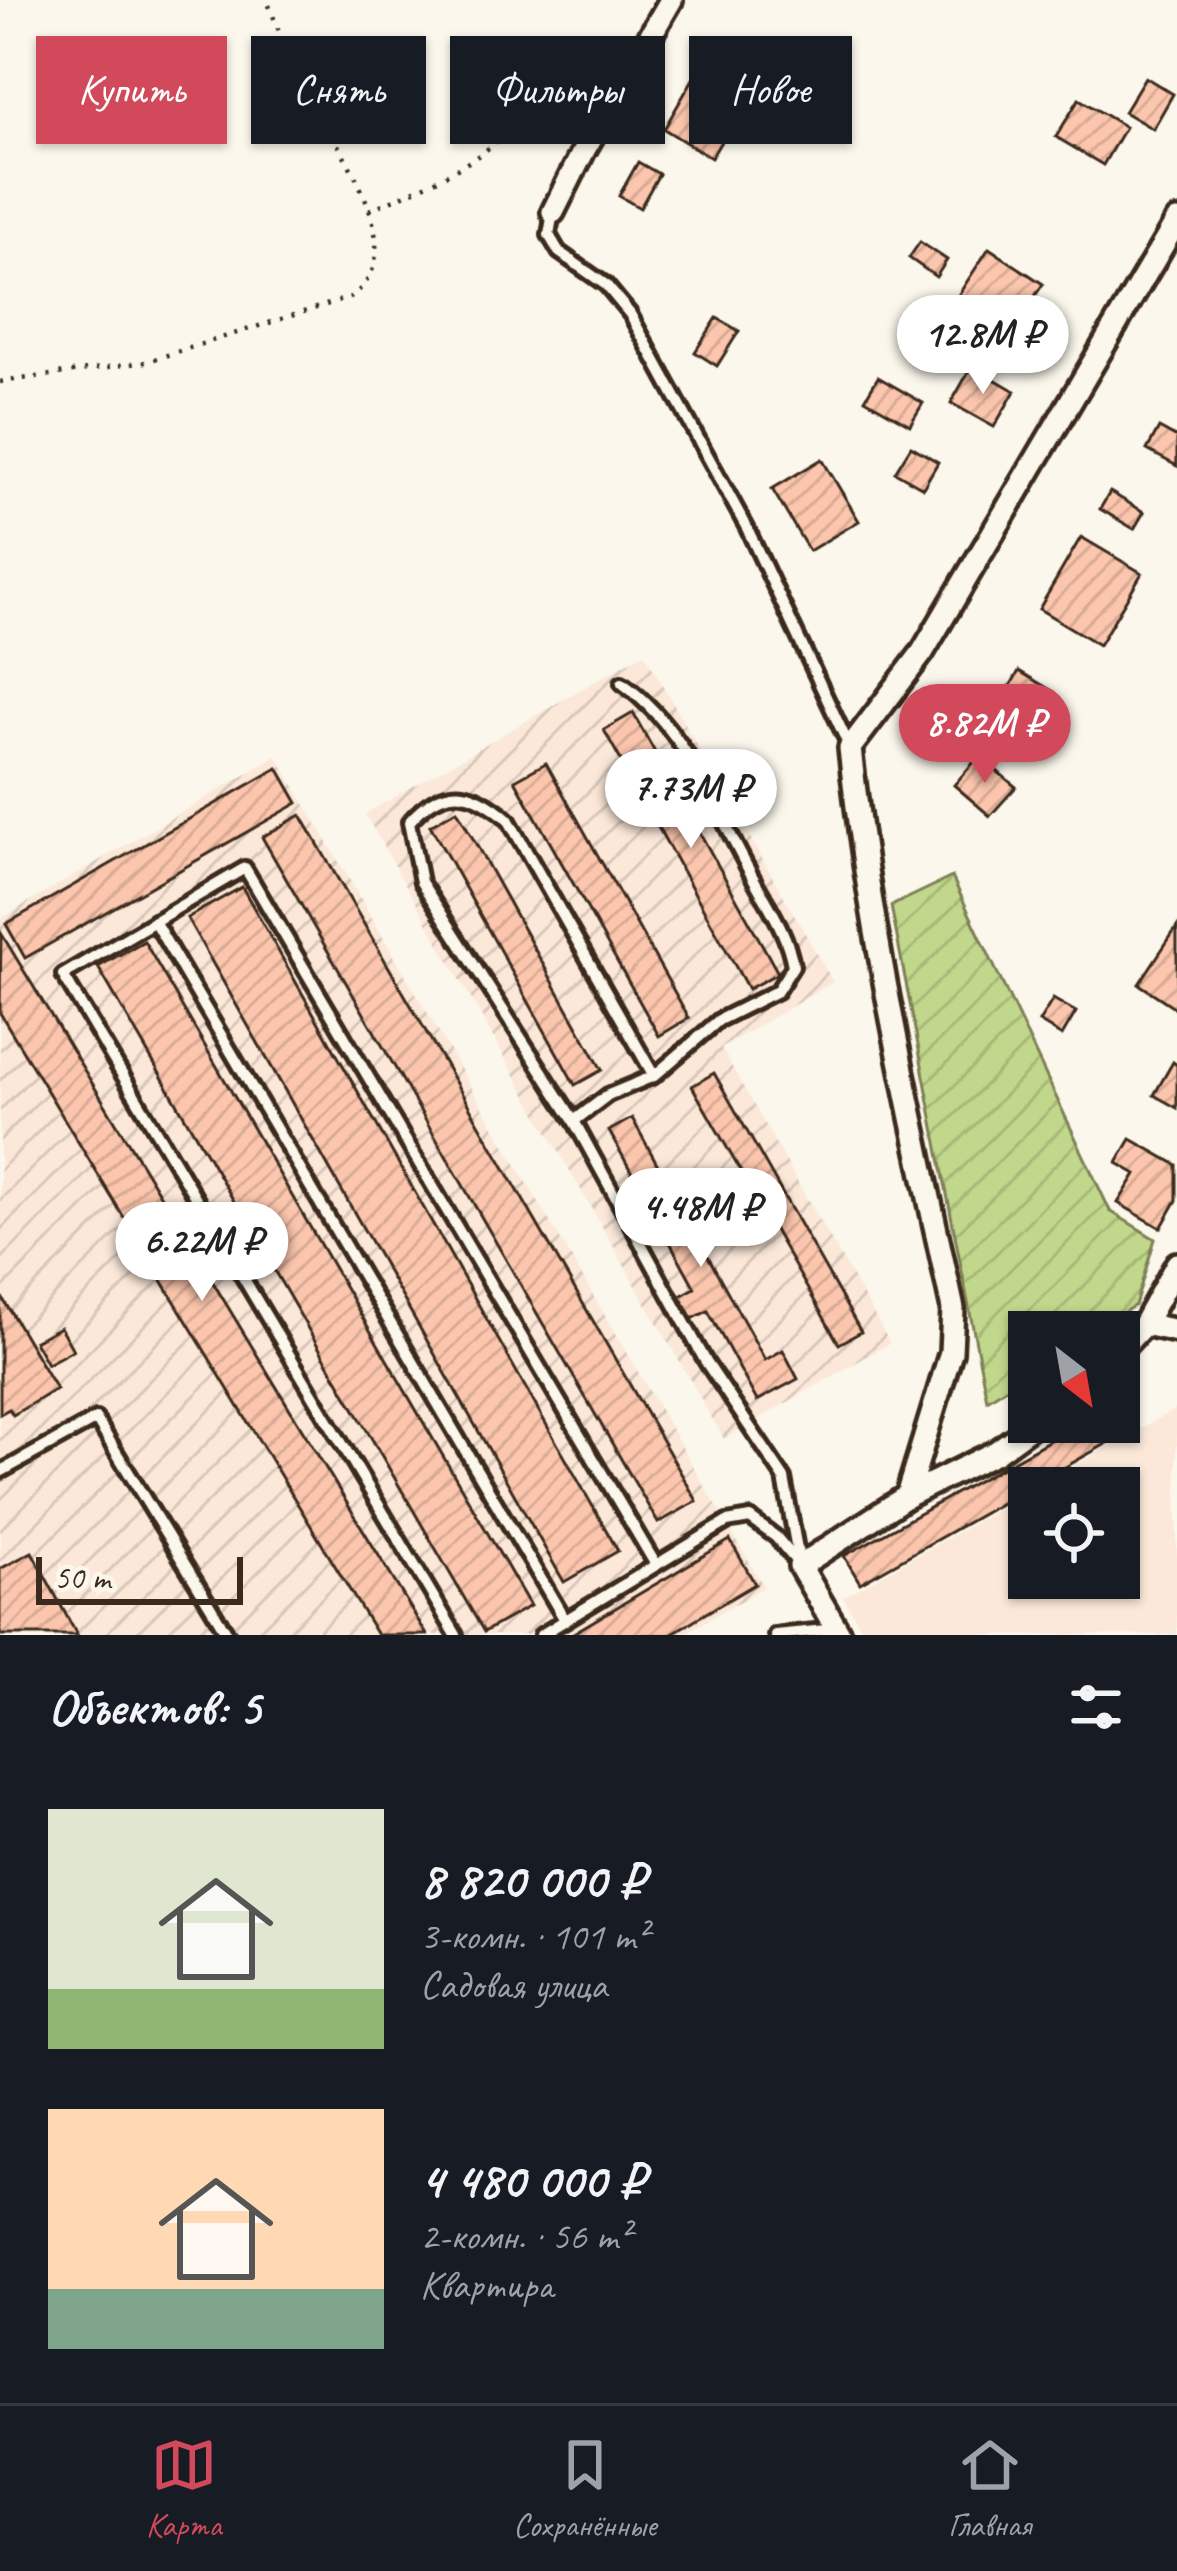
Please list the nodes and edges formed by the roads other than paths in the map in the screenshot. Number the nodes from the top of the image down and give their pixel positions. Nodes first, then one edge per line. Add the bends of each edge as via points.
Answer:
1 (671, 0) edge
2 (554, 212) joint
3 (1177, 221) edge
4 (622, 683) dead end
5 (850, 748) junction
6 (154, 921) junction
7 (654, 1076) junction
8 (574, 1121) junction
9 (1177, 1264) edge
10 (1144, 1324) junction
11 (1140, 1328) edge
12 (1177, 1331) edge
13 (1009, 1443) edge
14 (0, 1472) edge
15 (907, 1496) junction
16 (656, 1565) junction
17 (800, 1566) junction
18 (565, 1620) junction
19 (838, 1632) edge
20 (228, 1635) edge
21 (456, 1635) edge
22 (541, 1635) edge
23 (775, 1635) edge

1 - 2 street
2 - 5 lane via 549,236 559,252 606,285 641,333 757,549
3 - 5 street via 922,653
4 - 7 lane via 652,705 705,782 788,937 793,966 777,991 719,1020
5 - 15 street via 892,1023 953,1310 951,1352
6 - 16 lane via 245,868
6 - 18 lane
6 - 21 lane via 63,975
7 - 8 lane
7 - 8 lane via 508,819 482,796 455,792 426,802 409,822 421,882
8 - 17 lane via 706,1362 784,1478
9 - 10 street
10 - 11 street
10 - 12 street
13 - 15 street
14 - 20 lane via 96,1419
15 - 17 street
16 - 17 lane via 727,1522 750,1518
16 - 18 lane
17 - 19 street
18 - 22 lane
19 - 23 lane

